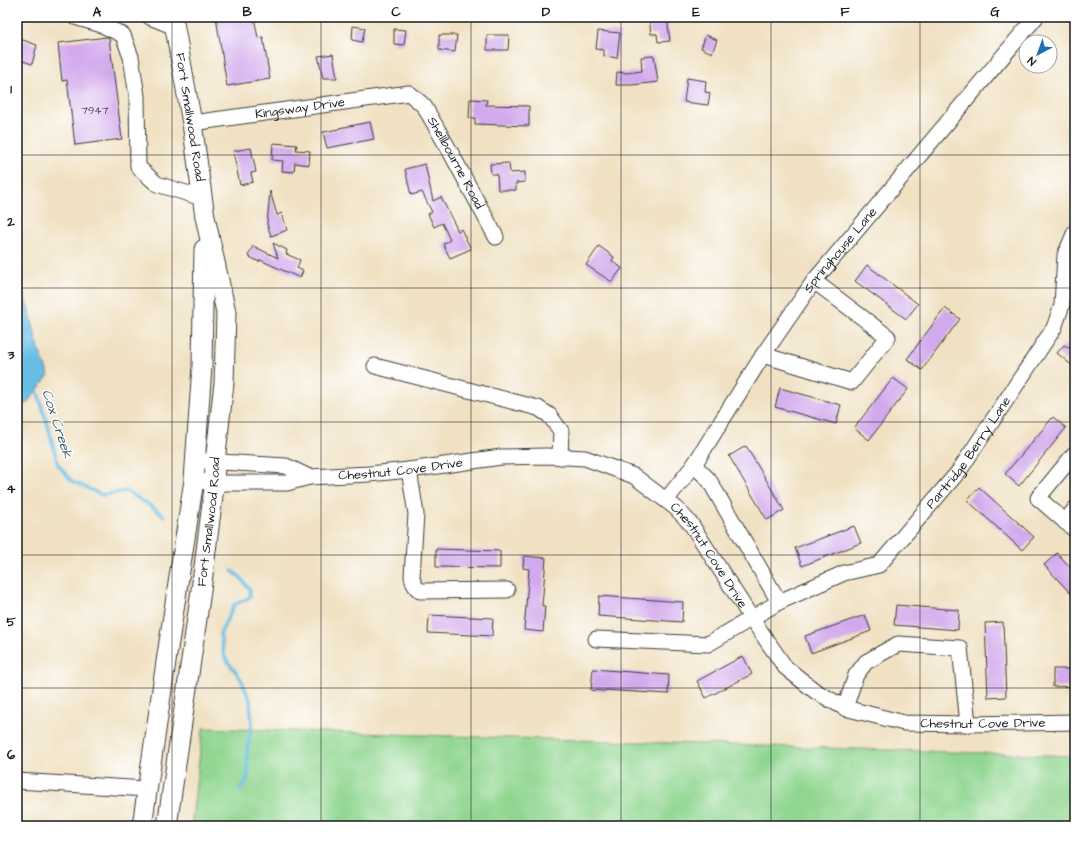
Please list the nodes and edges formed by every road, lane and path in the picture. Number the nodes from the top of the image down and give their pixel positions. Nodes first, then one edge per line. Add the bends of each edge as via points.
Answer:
1 (75, 17) edge
2 (150, 17) edge
3 (1036, 17) edge
4 (174, 22) edge
5 (409, 93) joint
6 (192, 123) junction
7 (202, 198) junction
8 (205, 217) junction
9 (1075, 232) edge
10 (496, 237) dead end
11 (814, 281) junction
12 (762, 355) junction
13 (375, 366) dead end
14 (1075, 454) edge
15 (560, 457) junction
16 (195, 460) junction
17 (215, 462) junction
18 (694, 465) junction
19 (409, 470) junction
20 (309, 477) junction
21 (194, 480) junction
22 (214, 483) junction
23 (666, 500) junction
24 (1075, 509) edge
25 (1070, 526) edge
26 (506, 590) dead end
27 (779, 602) junction
28 (752, 619) junction
29 (596, 639) dead end
30 (845, 708) junction
31 (1075, 722) edge
32 (968, 724) junction
33 (17, 781) edge
34 (147, 789) junction
35 (142, 826) edge
36 (167, 826) edge

1 - 7 street via 123,35 131,58 137,96 138,167 157,184
2 - 4 street
3 - 11 street, Springhouse Lane
4 - 6 main road, Fort Smallwood Road
5 - 6 street, Kingsway Drive
5 - 10 street, Shellbourne Road via 424,106
6 - 7 main road, Fort Smallwood Road
7 - 8 main road, Fort Smallwood Road
8 - 16 main road, Fort Smallwood Road via 202,366
8 - 17 main road, Fort Smallwood Road via 226,312 224,383
9 - 27 street, Partridge Berry Lane via 1065,255 1062,305 1054,328 959,472 879,565 844,573
11 - 12 street, Springhouse Lane
11 - 12 street via 888,338 852,382
12 - 18 street, Springhouse Lane
13 - 15 street via 538,408 549,415 561,430
14 - 25 street via 1038,498
15 - 19 street, Chestnut Cove Drive via 501,457
15 - 23 street, Chestnut Cove Drive via 585,458 634,476
16 - 17 street, Chestnut Cove Drive
16 - 21 main road, Fort Smallwood Road
17 - 20 street, Chestnut Cove Drive via 286,466
17 - 22 main road, Fort Smallwood Road
18 - 23 street, Springhouse Lane
18 - 27 street via 709,480
19 - 20 street, Chestnut Cove Drive
19 - 26 street via 416,514 412,576 416,588 420,591
20 - 22 street, Chestnut Cove Drive via 287,483
21 - 22 street, Chestnut Cove Drive
21 - 34 main road, Fort Smallwood Road
22 - 36 main road, Fort Smallwood Road
23 - 28 street, Chestnut Cove Drive via 691,524
24 - 25 street
27 - 28 street, Partridge Berry Lane
28 - 29 street, Partridge Berry Lane via 708,644
28 - 30 street, Chestnut Cove Drive via 785,667 815,691
30 - 32 street, Chestnut Cove Drive via 904,723
30 - 32 street via 856,675 866,662 898,644 960,648
31 - 32 street, Chestnut Cove Drive
33 - 34 street
34 - 35 main road, Fort Smallwood Road

